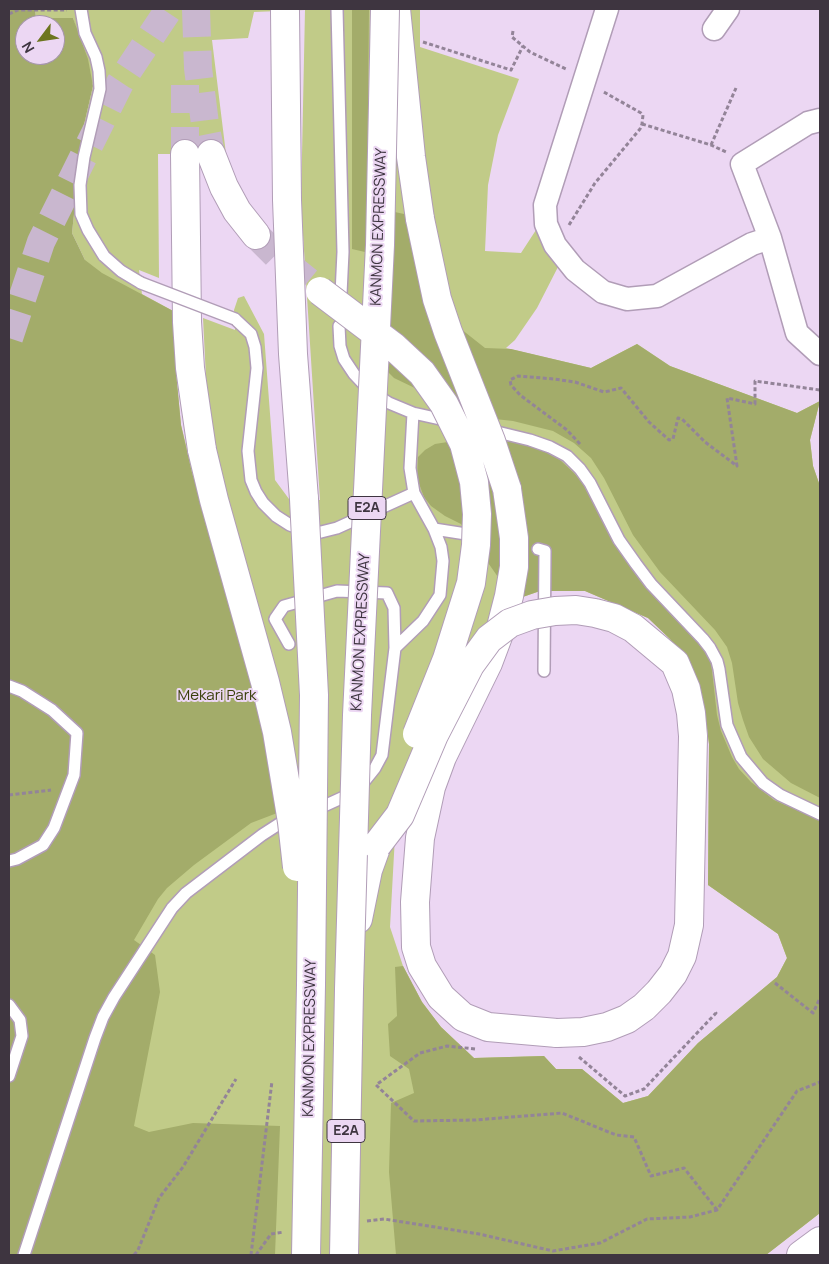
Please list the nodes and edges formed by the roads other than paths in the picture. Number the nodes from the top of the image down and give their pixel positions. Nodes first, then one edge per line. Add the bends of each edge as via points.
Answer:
1 (80, 9) edge
2 (337, 9) edge
3 (384, 9) edge
4 (396, 9) edge
5 (607, 9) edge
6 (728, 9) edge
7 (285, 11) dead end
8 (714, 30) dead end
9 (820, 120) edge
10 (256, 235) tunnel mouth
11 (770, 238) junction
12 (330, 293) joint
13 (339, 326) dead end
14 (820, 354) edge
15 (413, 414) junction
16 (414, 494) junction
17 (434, 529) junction
18 (466, 534) dead end
19 (538, 549) dead end
20 (289, 644) dead end
21 (395, 648) junction
22 (544, 671) dead end
23 (9, 686) edge
24 (820, 814) edge
25 (377, 846) junction
26 (9, 861) edge
27 (311, 985) junction
28 (349, 990) junction
29 (9, 1005) edge
30 (9, 1076) edge
31 (820, 1242) edge
32 (24, 1255) edge
33 (306, 1255) edge
34 (344, 1255) edge
35 (801, 1255) edge

1 - 16 lane, bridge via 85,33 96,57 100,89 84,156 81,214 104,256 121,271 141,283 235,319 251,334 257,368 248,452 251,480 256,492 276,516 290,525 321,532
2 - 12 lane via 343,252
3 - 28 main road, KANMON EXPRESSWAY / E2A, bridge via 380,245 357,715
4 - 25 main road, bridge via 411,157 428,261 448,332 507,489 514,538 510,596 500,631 431,787 420,838 415,902 416,947 422,966 441,997 463,1018 488,1028 557,1033 607,1028 627,1019 659,992 682,956 689,925 691,713 686,689 674,663 633,628 614,618 576,610 555,611 510,623 489,639 470,665 434,735 400,815
5 - 11 street via 545,204 546,224 555,246 575,270 603,292 627,299 657,296 752,244
6 - 8 street
7 - 27 main road, KANMON EXPRESSWAY / E2A, bridge via 287,200 314,695
9 - 11 street via 808,123 742,164
10 - 27 main road, bridge via 224,186 198,154 187,322 191,377 202,450 277,732 292,822
11 - 14 street via 797,333
12 - 25 main road, bridge via 422,374 444,404 464,444 474,482 477,514 471,583 460,620 389,801
13 - 15 lane via 344,359 354,374 369,390
15 - 16 lane via 410,468
15 - 24 lane via 530,440 567,456 590,483 619,540 636,564 710,648 719,669 727,724 741,757 757,777 780,795
16 - 17 lane
17 - 18 lane
17 - 21 lane via 443,561 440,596 423,621
19 - 22 lane via 545,551
20 - 21 lane via 275,619 284,606 337,591 387,593 394,608
21 - 32 lane via 382,755 363,783 330,804 279,824 186,893 172,908 114,997 95,1038
23 - 26 lane via 52,710 76,733 74,771 54,828 43,845
25 - 28 main road, bridge via 358,917
27 - 33 main road, KANMON EXPRESSWAY / E2A, bridge
28 - 34 main road, KANMON EXPRESSWAY / E2A, bridge
29 - 30 lane via 20,1020 22,1036
31 - 35 main road

